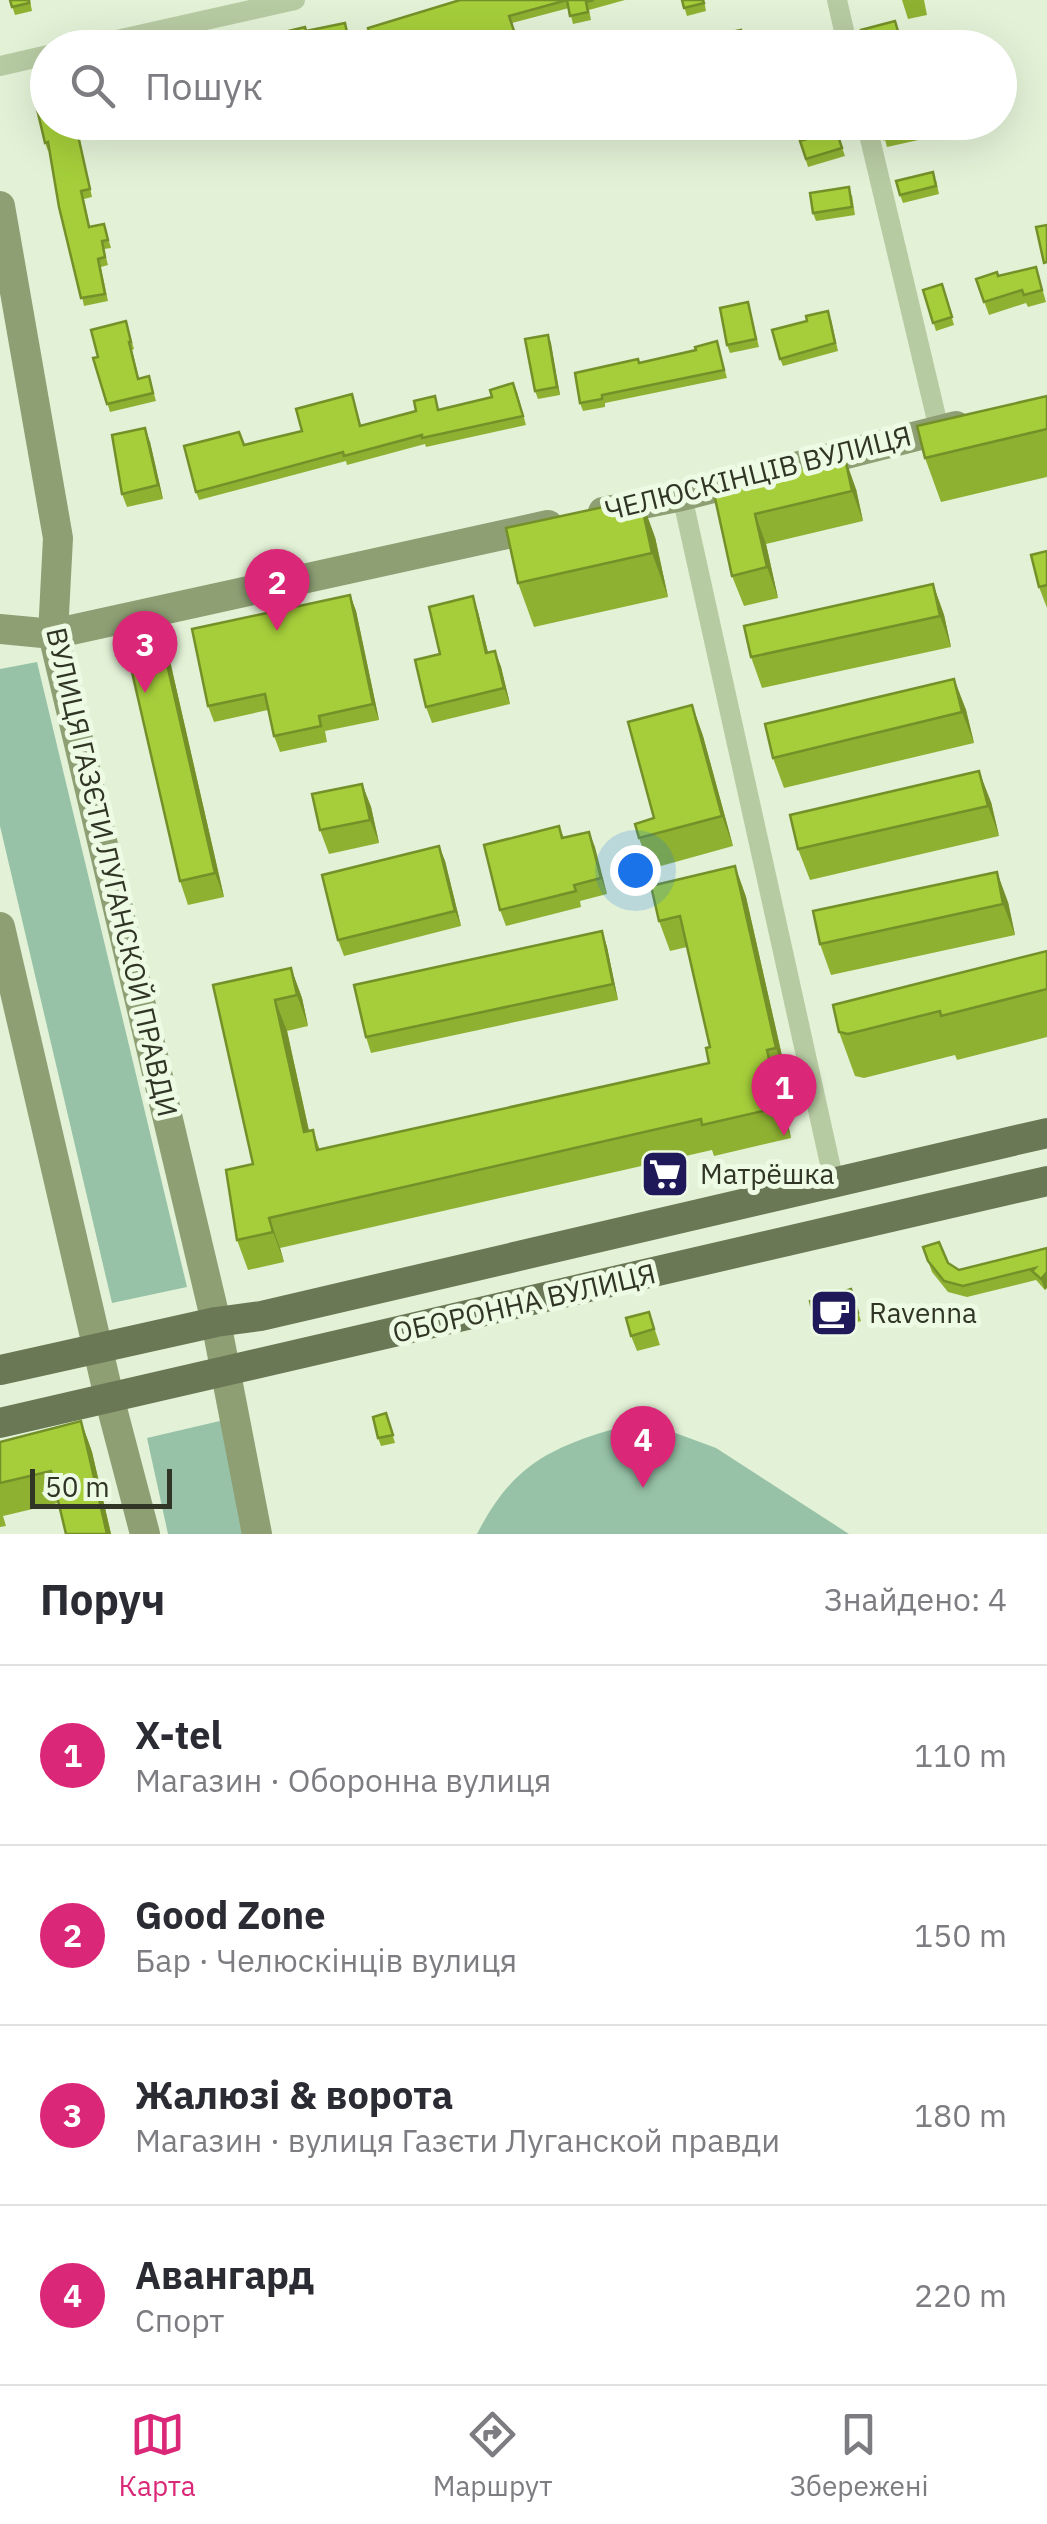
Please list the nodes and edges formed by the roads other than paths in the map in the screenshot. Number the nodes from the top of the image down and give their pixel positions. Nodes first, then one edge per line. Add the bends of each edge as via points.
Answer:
1 (295, 0) edge
2 (837, 0) edge
3 (161, 30) edge
4 (844, 30) edge
5 (30, 59) edge
6 (0, 66) edge
7 (870, 140) edge
8 (0, 206) edge
9 (993, 417) edge
10 (939, 430) junction
11 (682, 496) junction
12 (0, 629) edge
13 (52, 634) junction
14 (0, 928) edge
15 (1047, 1133) edge
16 (834, 1182) junction
17 (1047, 1182) edge
18 (216, 1322) junction
19 (100, 1348) junction
20 (0, 1370) edge
21 (226, 1370) junction
22 (109, 1397) junction
23 (0, 1423) edge
24 (144, 1534) edge
25 (257, 1534) edge

1 - 3 street
2 - 4 street
5 - 6 street
7 - 10 street
8 - 13 street, ВУЛИЦЯ ГАЗЄТИ ЛУГАНСКОЙ ПРАВДИ via 58,538
9 - 10 street, ЧЕЛЮСКІНЦІВ ВУЛИЦЯ
10 - 11 street, ЧЕЛЮСКІНЦІВ ВУЛИЦЯ
11 - 13 street, ЧЕЛЮСКІНЦІВ ВУЛИЦЯ
11 - 16 street
12 - 13 street, ЧЕЛЮСКІНЦІВ ВУЛИЦЯ
13 - 18 street, ВУЛИЦЯ ГАЗЄТИ ЛУГАНСКОЙ ПРАВДИ
14 - 19 street
15 - 16 main road, ОБОРОННА ВУЛИЦЯ
16 - 18 main road, ОБОРОННА ВУЛИЦЯ
17 - 21 main road, ОБОРОННА ВУЛИЦЯ
18 - 19 main road, ОБОРОННА ВУЛИЦЯ
18 - 21 street, ВУЛИЦЯ ГАЗЄТИ ЛУГАНСКОЙ ПРАВДИ
19 - 20 main road, ОБОРОННА ВУЛИЦЯ
19 - 22 street
21 - 22 main road, ОБОРОННА ВУЛИЦЯ
21 - 25 street, ВУЛИЦЯ ГАЗЄТИ ЛУГАНСКОЙ ПРАВДИ
22 - 23 main road, ОБОРОННА ВУЛИЦЯ
22 - 24 street

